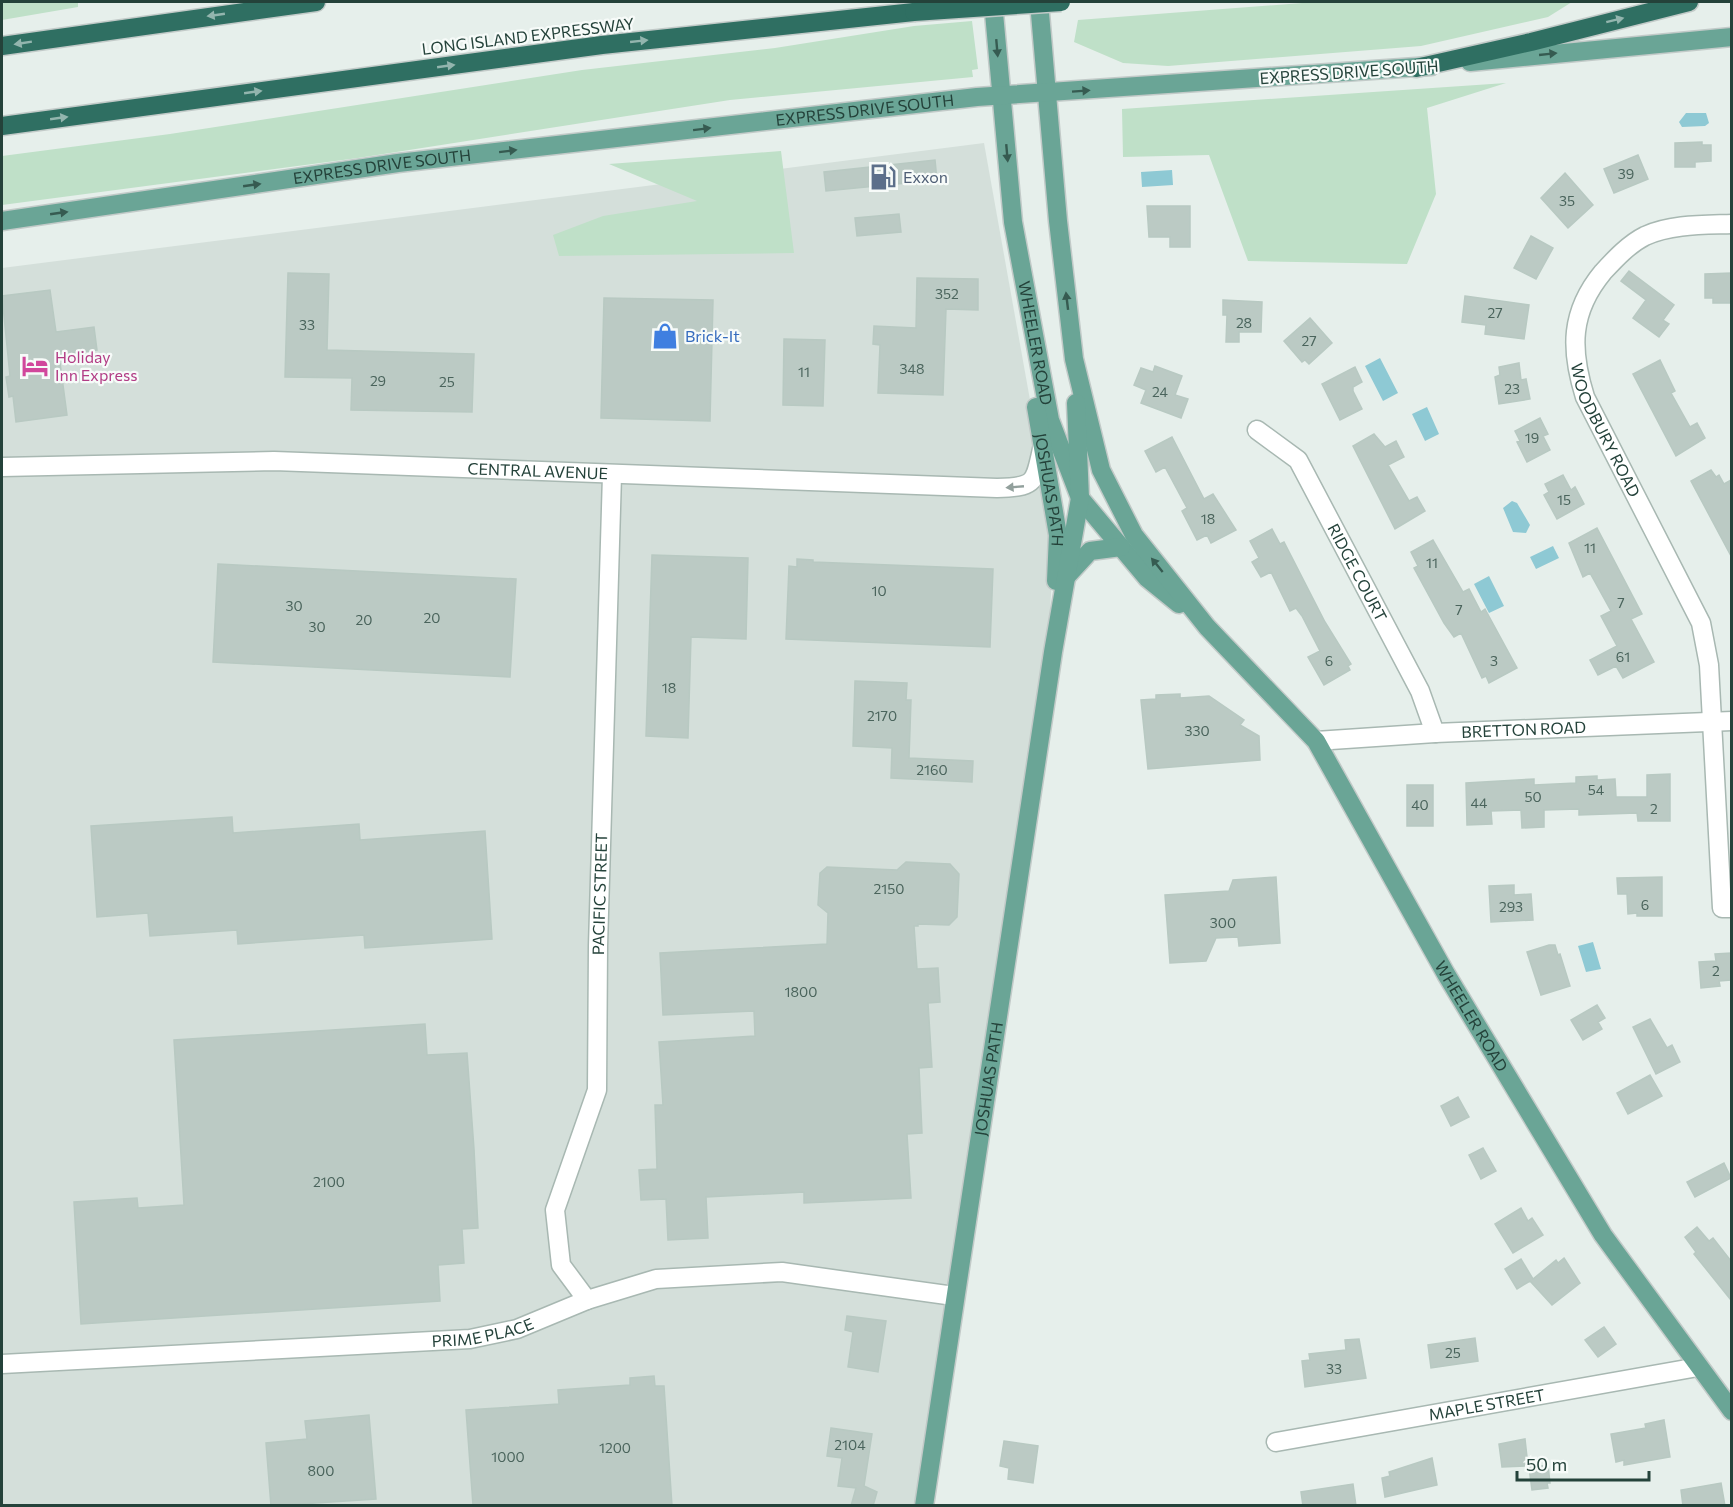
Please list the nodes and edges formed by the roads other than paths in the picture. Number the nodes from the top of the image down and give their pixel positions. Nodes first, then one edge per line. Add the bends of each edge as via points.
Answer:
1 (316, 2) edge
2 (993, 2) edge
3 (1039, 2) edge
4 (1061, 2) edge
5 (1689, 2) edge
6 (1731, 37) edge
7 (2, 46) edge
8 (1416, 68) junction
9 (1047, 93) junction
10 (1002, 94) junction
11 (2, 126) edge
12 (2, 221) edge
13 (1013, 222) junction
14 (1731, 224) edge
15 (1074, 359) junction
16 (1257, 430) dead end
17 (1043, 445) junction
18 (2, 467) edge
19 (612, 475) junction
20 (1080, 498) junction
21 (1121, 547) junction
22 (1066, 577) junction
23 (1207, 627) junction
24 (1053, 652) junction
25 (1712, 721) junction
26 (1731, 721) edge
27 (1435, 733) junction
28 (1316, 741) junction
29 (1727, 908) edge
30 (954, 1296) junction
31 (587, 1300) junction
32 (2, 1364) edge
33 (1698, 1367) junction
34 (1731, 1412) edge
35 (1276, 1442) dead end
36 (924, 1506) edge

1 -> 7 highway
2 -> 10 main road, WHEELER ROAD
3 - 9 main road, WHEELER ROAD
11 -> 4 highway, LONG ISLAND EXPRESSWAY, bridge via 602,45 914,12
8 -> 5 highway
8 -> 6 main road, EXPRESS DRIVE SOUTH
9 -> 8 main road, EXPRESS DRIVE SOUTH
9 - 10 main road, EXPRESS DRIVE SOUTH
15 -> 9 main road, WHEELER ROAD
12 -> 10 main road, EXPRESS DRIVE SOUTH via 398,163
10 -> 13 main road, WHEELER ROAD
13 - 17 main road, JOSHUAS PATH via 1025,343
13 - 20 main road, WHEELER ROAD via 1050,420
14 - 25 street, WOODBURY ROAD via 1684,226 1646,236 1615,258 1587,292 1575,327 1576,368 1586,397 1701,623 1709,665
15 - 20 main road, JOSHUAS PATH
23 -> 15 main road, WHEELER ROAD via 1134,536 1101,470
16 - 27 street, RIDGE COURT via 1298,460 1420,691
17 -> 19 street, CENTRAL AVENUE via 1034,479 1023,488
17 - 24 main road, JOSHUAS PATH via 1058,536
18 - 19 street, CENTRAL AVENUE via 274,461
19 - 31 street, PACIFIC STREET via 597,1090 555,1210 561,1264
20 - 21 main road, WHEELER ROAD
20 - 22 main road, JOSHUAS PATH
21 - 22 main road via 1090,551
21 - 23 main road, WHEELER ROAD via 1147,578
22 - 24 main road, JOSHUAS PATH
23 - 28 main road, WHEELER ROAD
24 - 30 main road, JOSHUAS PATH
25 - 26 street, BRETTON ROAD
25 - 27 street, BRETTON ROAD
25 - 29 street, WOODBURY ROAD
27 - 28 street, BRETTON ROAD
28 - 33 main road, WHEELER ROAD via 1446,974 1598,1225
30 - 31 street, PRIME PLACE via 782,1272 656,1279
30 - 36 main road, JOSHUAS PATH
31 - 32 street, PRIME PLACE via 517,1329 470,1339
33 - 34 main road, WHEELER ROAD
33 - 35 street, MAPLE STREET

